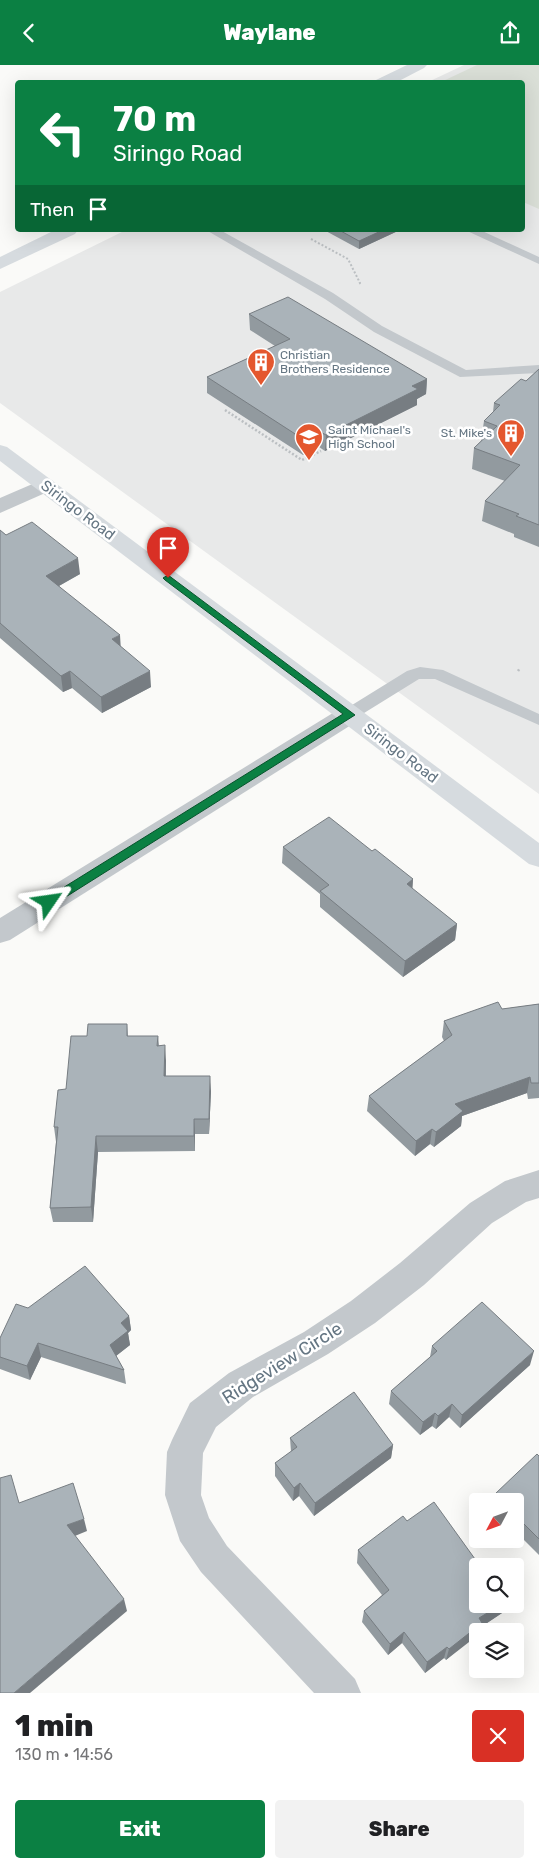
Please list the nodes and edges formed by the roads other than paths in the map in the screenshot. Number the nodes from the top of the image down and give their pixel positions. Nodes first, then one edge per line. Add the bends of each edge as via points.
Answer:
1 (419, 65) edge
2 (388, 80) edge
3 (65, 232) edge
4 (216, 232) edge
5 (475, 232) edge
6 (539, 261) edge
7 (0, 264) edge
8 (539, 369) edge
9 (0, 451) edge
10 (44, 485) junction
11 (0, 507) edge
12 (350, 715) junction
13 (539, 720) edge
14 (539, 857) edge
15 (0, 932) edge
16 (539, 1184) edge
17 (341, 1693) edge

1 - 2 street
3 - 7 street
4 - 8 lane via 329,296 378,329 464,374
5 - 6 lane
9 - 10 street, Siringo Road
10 - 11 street
10 - 12 street, Siringo Road
12 - 13 lane via 413,675 429,672
12 - 14 street, Siringo Road
12 - 15 street
16 - 17 street, Ridgeview Circle via 516,1191 480,1213 412,1274 363,1312 241,1385 203,1415 185,1452 183,1495 193,1528 214,1559

